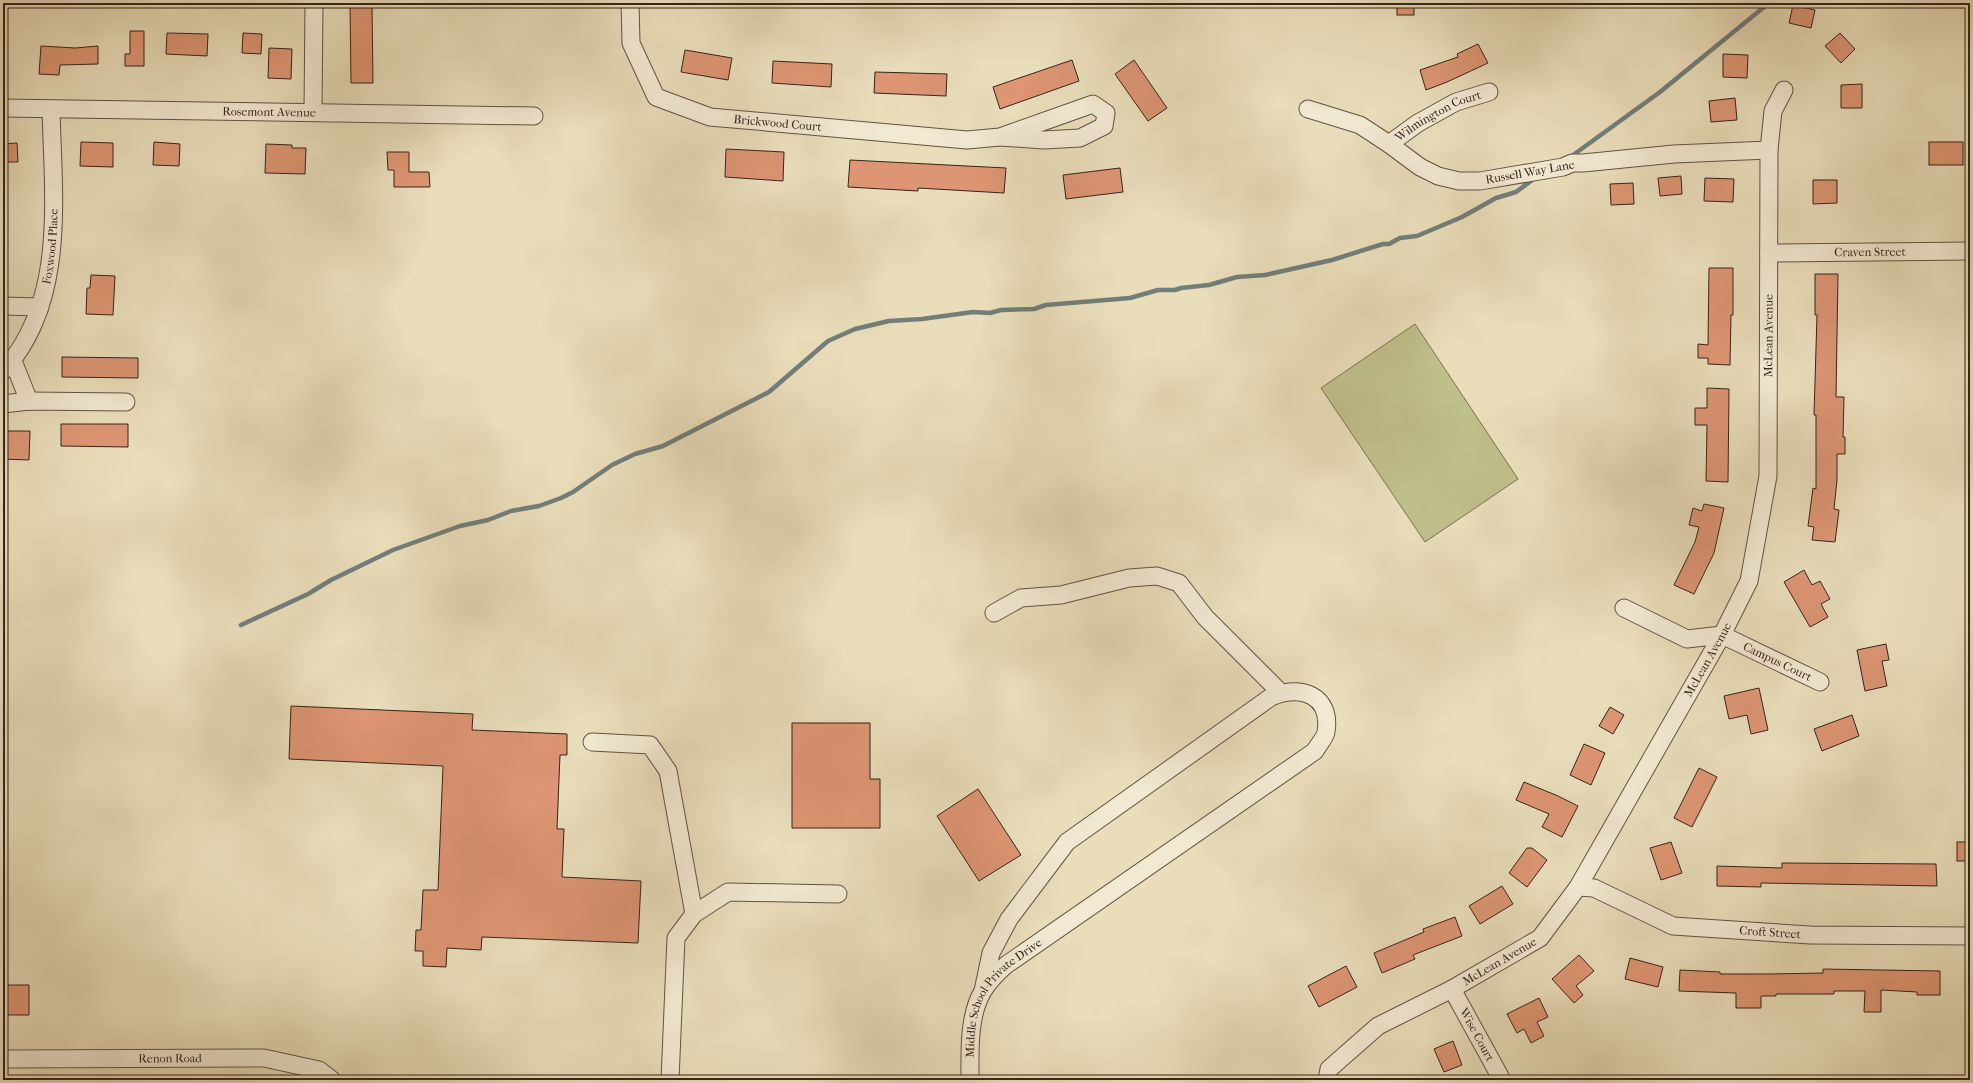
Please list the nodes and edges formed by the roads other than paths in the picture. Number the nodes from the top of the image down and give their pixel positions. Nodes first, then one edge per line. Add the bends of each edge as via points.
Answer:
1 (314, 3) edge
2 (630, 3) edge
3 (1784, 90) dead end
4 (1488, 92) dead end
5 (3, 108) edge
6 (51, 109) junction
7 (1308, 109) dead end
8 (313, 112) junction
9 (534, 116) dead end
10 (1000, 136) junction
11 (1389, 144) junction
12 (1769, 150) junction
13 (1970, 251) edge
14 (1769, 253) junction
15 (3, 306) edge
16 (40, 307) junction
17 (8, 366) edge
18 (29, 401) junction
19 (126, 402) dead end
20 (3, 404) edge
21 (1624, 608) dead end
22 (994, 613) dead end
23 (1722, 635) junction
24 (1820, 682) dead end
25 (1280, 693) junction
26 (592, 742) dead end
27 (1578, 887) junction
28 (838, 894) dead end
29 (694, 914) junction
30 (1970, 936) edge
31 (1452, 989) junction
32 (983, 991) junction
33 (3, 1059) edge
34 (332, 1080) edge
35 (670, 1080) edge
36 (970, 1080) edge
37 (1327, 1080) edge
38 (1502, 1080) edge

1 - 8 street
2 - 10 street, Brickwood Court via 631,43 656,97 710,116 967,140
3 - 12 street, McLean Avenue via 1773,112
4 - 11 street, Wilmington Court via 1456,102 1418,123
5 - 6 street, Rosemont Avenue
6 - 8 street, Rosemont Avenue
6 - 16 street, Foxwood Place via 52,242
7 - 11 street, Russell Way Lane via 1360,125
8 - 9 street, Rosemont Avenue
10 - 10 street, Brickwood Court via 1092,104 1106,113 1104,126 1080,138 1044,140
11 - 12 street, Russell Way Lane via 1420,167 1438,176 1459,181 1480,181 1563,167 1572,163 1674,154
12 - 14 street, McLean Avenue
13 - 14 street, Craven Street
14 - 23 street, McLean Avenue via 1768,476 1749,581
15 - 16 street
16 - 17 street, Foxwood Place via 25,343
17 - 18 street
18 - 19 street
18 - 20 street
21 - 23 street via 1687,639
22 - 25 street via 1021,598 1061,595 1129,578 1157,576 1180,583 1205,617
23 - 24 street, Campus Court
23 - 27 street, McLean Avenue
25 - 32 street via 1067,842 1010,919 991,953
25 - 32 street, Middle School-Private Drive via 1309,693 1320,702 1327,713 1326,734 1315,751 1006,965
26 - 29 street via 650,745 668,771
27 - 30 street, Croft Street via 1594,888 1673,926 1810,935
27 - 31 street, McLean Avenue via 1540,938
28 - 29 street via 728,892
29 - 35 street via 676,938
31 - 37 street, McLean Avenue via 1378,1026 1329,1069
31 - 38 street, Wise Court
32 - 36 street, Middle School-Private Drive via 974,1018
33 - 34 street, Renon Road via 264,1058 319,1070

